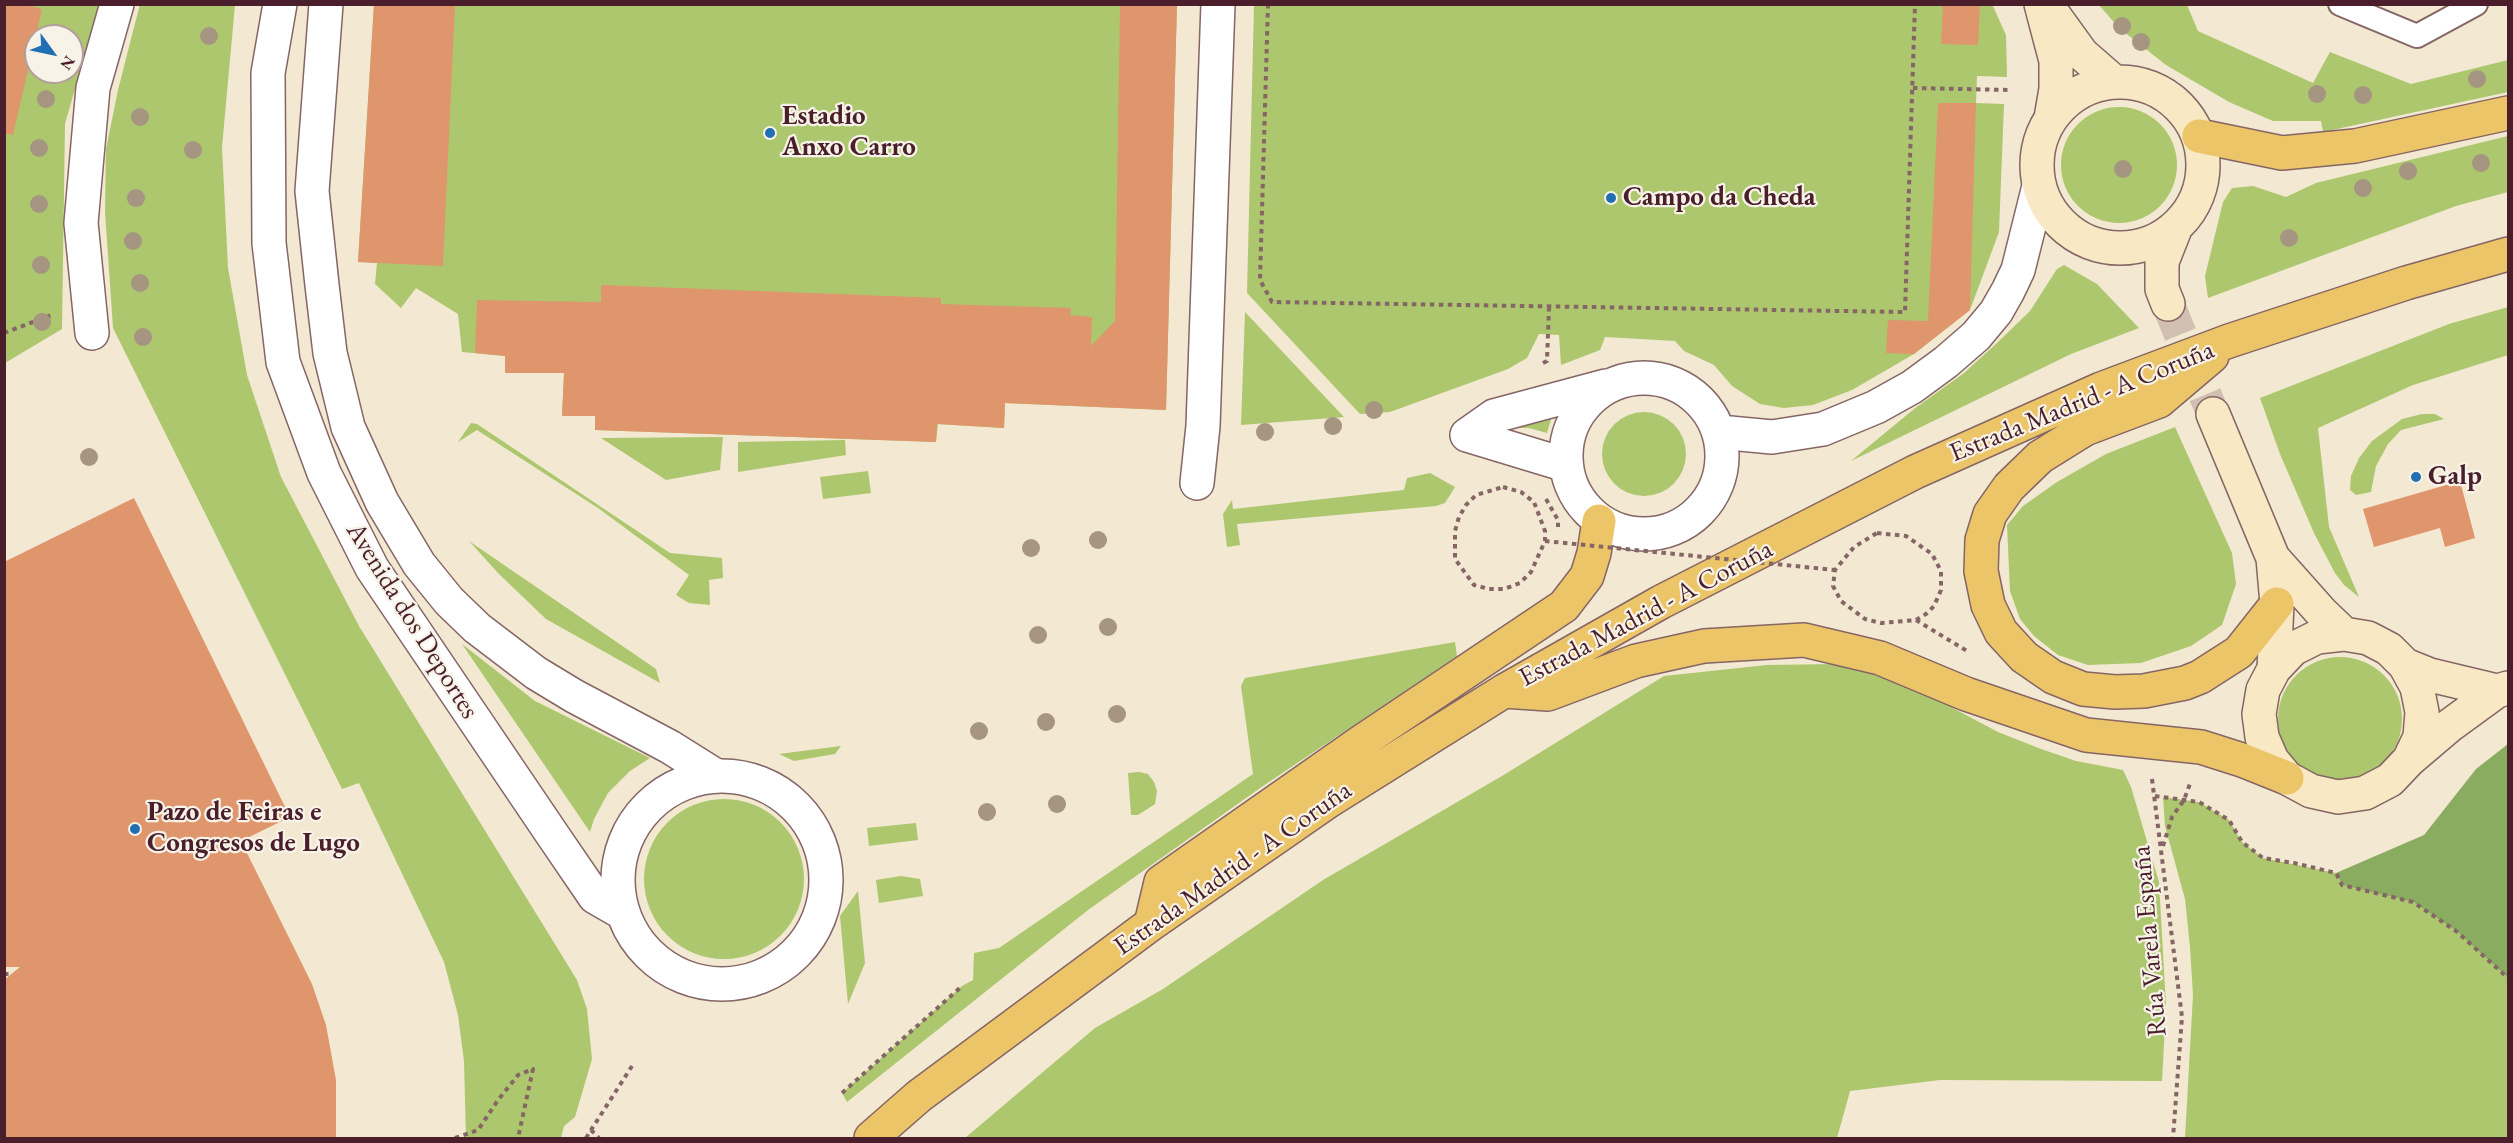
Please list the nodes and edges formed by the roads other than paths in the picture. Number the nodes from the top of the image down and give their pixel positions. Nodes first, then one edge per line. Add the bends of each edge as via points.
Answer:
1 (117, 4) edge
2 (280, 4) edge
3 (326, 4) edge
4 (1218, 4) edge
5 (2042, 4) edge
6 (2046, 4) edge
7 (2340, 4) edge
8 (2476, 4) edge
9 (2114, 81) junction
10 (2508, 112) edge
11 (2051, 118) junction
12 (2199, 136) junction
13 (2040, 186) junction
14 (2175, 229) junction
15 (2100, 246) junction
16 (2508, 254) edge
17 (92, 333) dead end
18 (2229, 341) junction
19 (1613, 384) junction
20 (2213, 414) tunnel mouth
21 (1719, 432) junction
22 (1566, 465) junction
23 (1197, 483) dead end
24 (1599, 520) junction
25 (2273, 558) junction
26 (2277, 604) junction
27 (2344, 634) junction
28 (2405, 664) junction
29 (2274, 669) junction
30 (2503, 690) edge
31 (1504, 691) junction
32 (2409, 760) junction
33 (713, 774) junction
34 (2287, 778) junction
35 (621, 912) junction
36 (1151, 924) junction
37 (871, 1138) edge

1 - 17 street via 93,88 81,223
2 - 35 street, Avenida dos Deportes via 268,73 269,243 283,362 324,472 372,568 596,897
3 - 33 street, Avenida dos Deportes via 312,191 323,296 330,353 348,427 382,502 419,564 449,602 484,634 536,673
4 - 23 street via 1203,426
5 - 11 street via 2056,62
6 - 9 street via 2082,54
7 - 8 lane via 2417,36
9 - 11 street via 2090,87 2068,99
9 - 12 street via 2141,84 2166,94 2186,112
10 - 12 highway via 2355,146 2282,153
11 - 13 street via 2041,139 2037,162
12 - 14 street via 2204,161 2202,186 2191,210
13 - 15 street via 2048,207 2062,225 2079,238
13 - 21 street via 2018,270 2008,291 1976,336 1946,362 1876,407 1823,429 1772,437
14 - 15 street via 2152,242 2127,249
14 - 15 street via 2162,262 2165,296 2129,260
16 - 18 highway, Estrada Madrid - A Coruña
18 - 26 highway via 2159,401 2085,429 2040,457 2009,487 1990,514 1982,540 1981,571 1988,604 2001,632 2024,657 2053,677 2084,689 2144,691 2200,677 2239,652
18 - 31 highway, Estrada Madrid - A Coruña via 2101,389 1915,471 1661,602
19 - 21 street via 1638,377 1672,383 1707,408
19 - 22 street via 1592,397 1576,417 1567,440
19 - 22 street via 1494,416 1467,435
20 - 25 street
21 - 24 street via 1722,456 1718,480 1707,502 1690,519 1669,530 1644,534 1621,531
22 - 24 street via 1571,486 1583,506
24 - 36 highway via 1587,576 1564,606 1161,882
25 - 26 street
25 - 27 street
26 - 29 street
27 - 28 street via 2368,638 2389,649
27 - 29 street via 2317,637 2293,649
28 - 30 street via 2430,675
28 - 32 street via 2417,687 2422,711 2420,737
29 - 34 street via 2263,690 2259,714 2262,737 2272,760
30 - 32 street via 2449,726
31 - 34 highway via 1548,694 1636,661 1704,646 1804,640 1880,658 1966,694 2086,735 2201,747
31 - 36 highway, Estrada Madrid - A Coruña via 1329,800
32 - 34 street via 2390,780 2365,793 2338,797 2311,791
33 - 35 street via 666,790 635,819 617,863
33 - 35 street via 747,777 774,787 808,819 824,853 827,876 818,922 809,939 783,965 738,984 720,985 686,979 662,967 632,936
36 - 37 highway, Estrada Madrid - A Coruña via 918,1096

